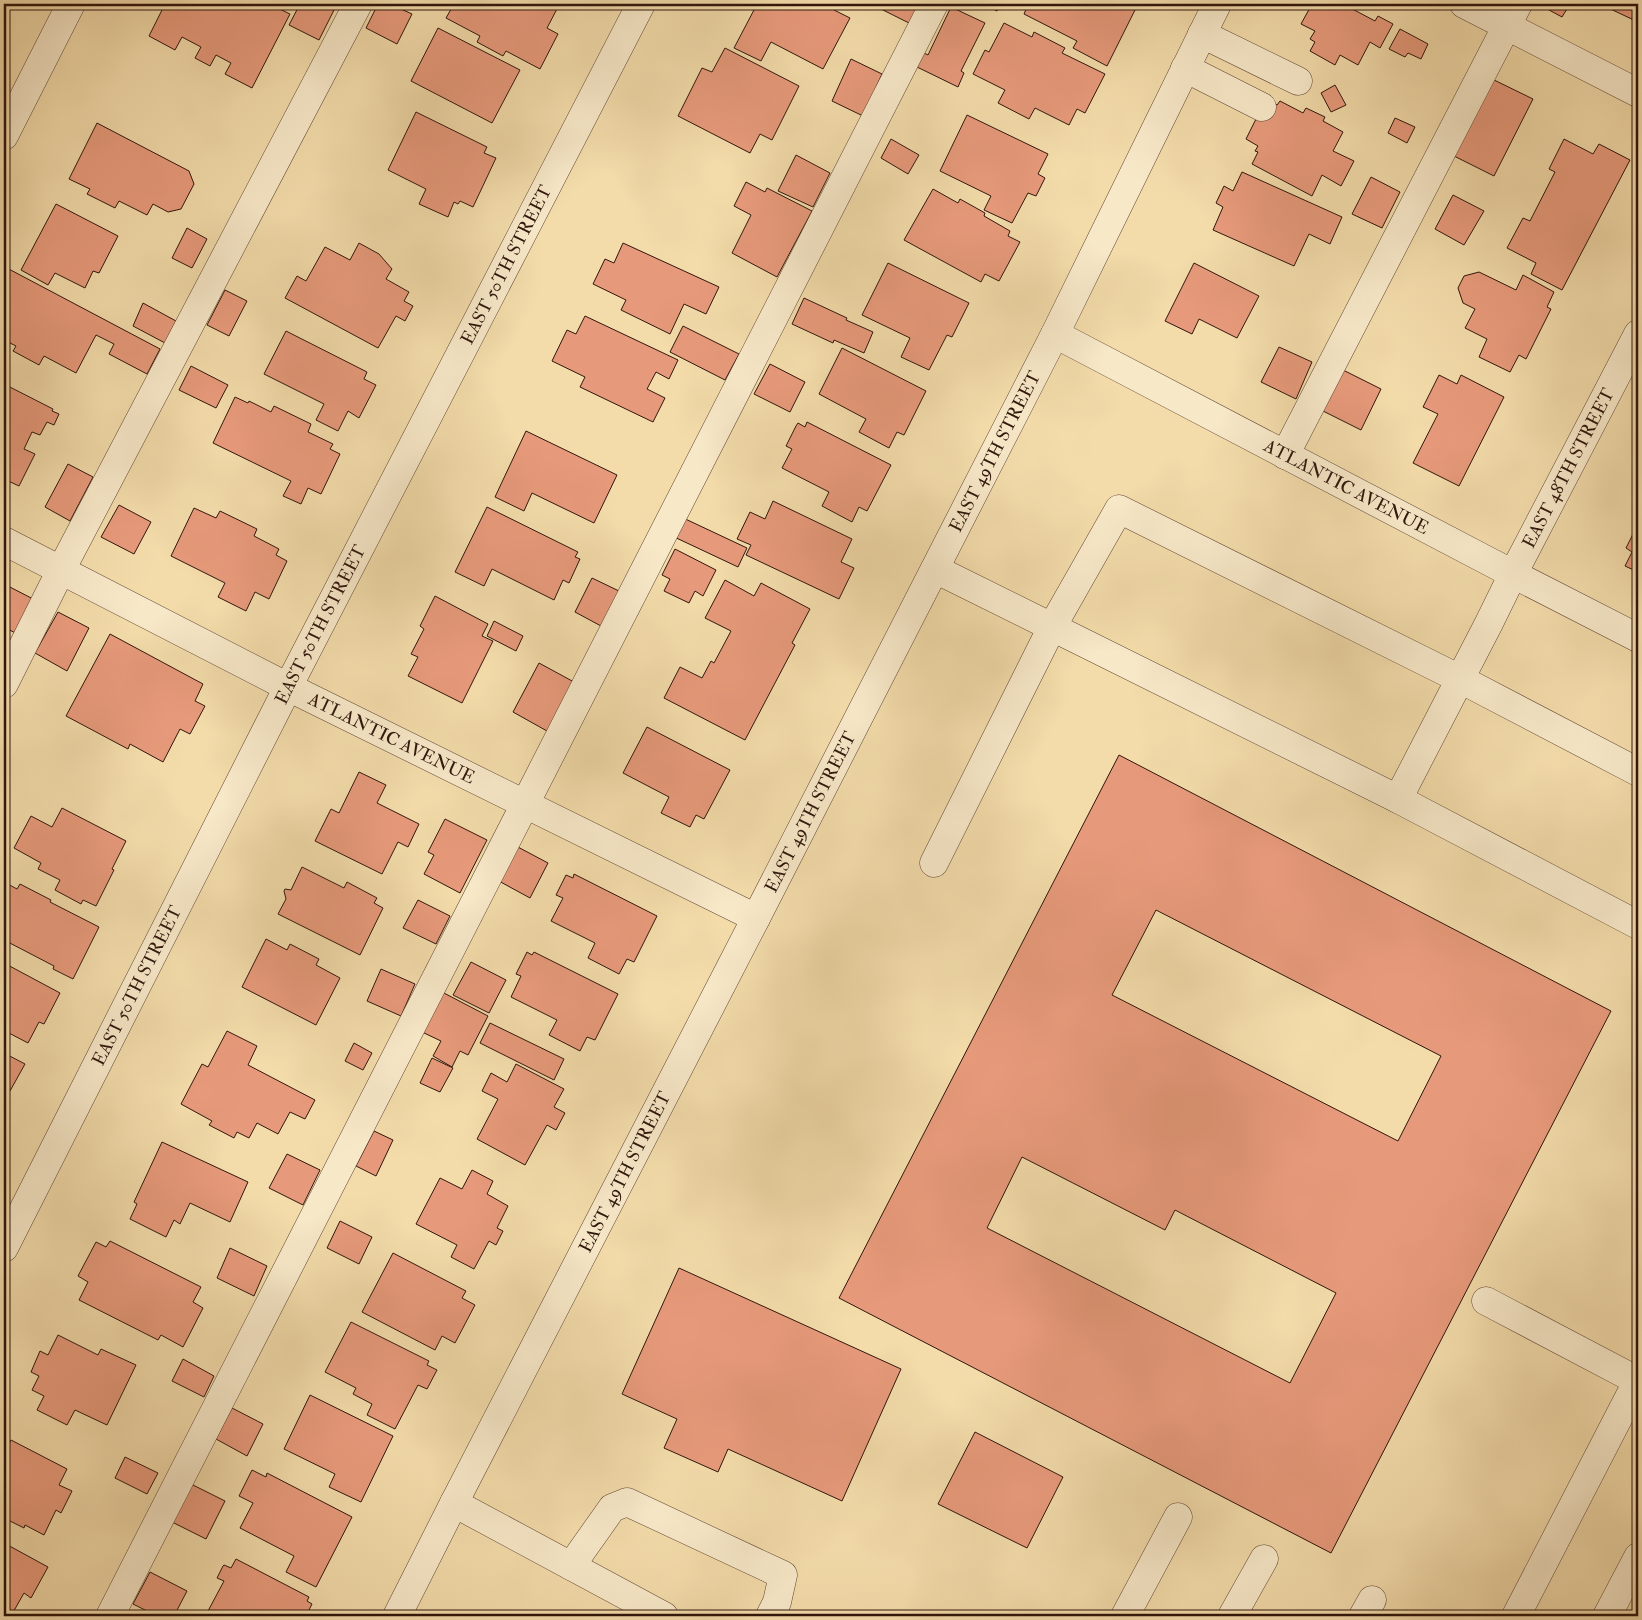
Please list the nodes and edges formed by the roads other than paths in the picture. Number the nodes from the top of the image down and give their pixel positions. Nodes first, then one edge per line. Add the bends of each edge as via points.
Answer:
1 (71, 4) edge
2 (358, 4) edge
3 (640, 4) edge
4 (934, 4) edge
5 (1217, 4) edge
6 (1464, 4) edge
7 (1513, 15) edge
8 (1202, 34) junction
9 (1185, 68) junction
10 (1298, 81) dead end
11 (1638, 93) edge
12 (1262, 107) dead end
13 (4, 136) edge
14 (1055, 334) junction
15 (1638, 334) edge
16 (1285, 455) junction
17 (4, 541) edge
18 (935, 569) junction
19 (61, 570) junction
20 (1513, 574) junction
21 (1052, 627) junction
22 (1638, 638) edge
23 (1460, 679) junction
24 (4, 684) edge
25 (288, 687) junction
26 (1638, 772) edge
27 (1398, 799) junction
28 (526, 804) junction
29 (934, 863) dead end
30 (756, 918) junction
31 (1638, 925) edge
32 (4, 1248) edge
33 (1486, 1300) dead end
34 (1638, 1380) edge
35 (454, 1503) junction
36 (1178, 1517) dead end
37 (1638, 1557) edge
38 (1264, 1559) dead end
39 (571, 1566) junction
40 (110, 1616) edge
41 (397, 1616) edge
42 (664, 1616) edge
43 (770, 1616) edge
44 (1125, 1616) edge
45 (1232, 1616) edge
46 (1516, 1616) edge
47 (1607, 1616) edge

1 - 13 street
2 - 19 street
3 - 25 street, EAST 50TH STREET
4 - 28 street
5 - 8 street, EAST 49TH STREET
6 - 7 street
7 - 11 street
7 - 16 street
8 - 9 street, EAST 49TH STREET
8 - 10 street
9 - 12 street
9 - 14 street, EAST 49TH STREET
14 - 16 street, ATLANTIC AVENUE
14 - 18 street, EAST 49TH STREET
15 - 20 street, EAST 48TH STREET
16 - 20 street, ATLANTIC AVENUE
17 - 19 street, ATLANTIC AVENUE
18 - 21 street
18 - 30 street, EAST 49TH STREET
19 - 24 street
19 - 25 street, ATLANTIC AVENUE
20 - 22 street, ATLANTIC AVENUE
20 - 23 street, EAST 48TH STREET
21 - 23 street via 1119,509
21 - 27 street
21 - 29 street
23 - 26 street
23 - 27 street, EAST 48TH STREET
25 - 28 street, ATLANTIC AVENUE
25 - 32 street, EAST 50TH STREET
27 - 31 street
28 - 30 street, ATLANTIC AVENUE
28 - 40 street
30 - 35 street, EAST 49TH STREET
33 - 34 street
34 - 46 street
35 - 39 street
35 - 41 street, EAST 49TH STREET
36 - 44 street
37 - 47 street
38 - 45 street
39 - 42 street
39 - 43 street via 612,1508 627,1502 783,1575

